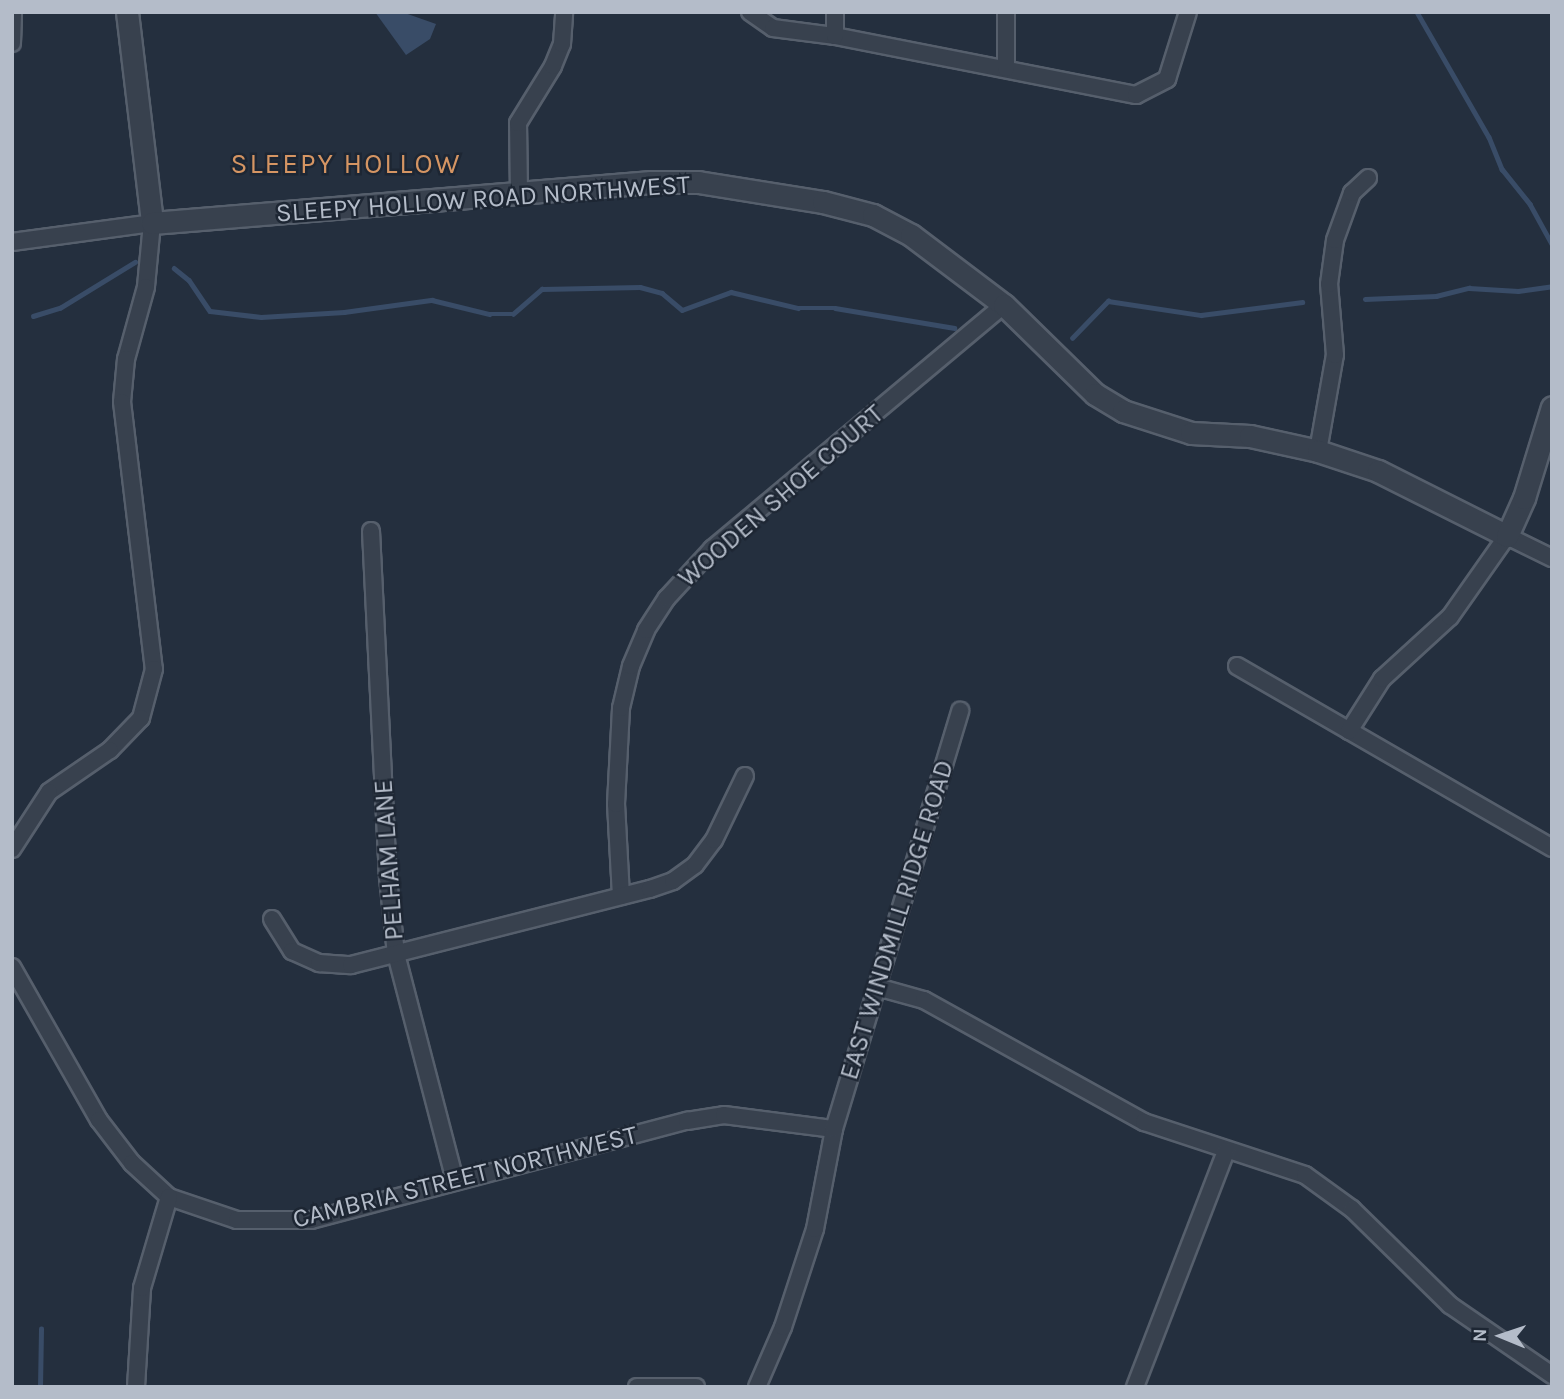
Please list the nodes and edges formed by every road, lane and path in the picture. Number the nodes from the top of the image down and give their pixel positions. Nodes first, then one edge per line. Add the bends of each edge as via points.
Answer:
1 (13, 12) edge
2 (127, 12) edge
3 (564, 12) edge
4 (750, 12) edge
5 (835, 12) edge
6 (1006, 12) edge
7 (1188, 12) edge
8 (835, 36) junction
9 (12, 43) edge
10 (1006, 68) junction
11 (1368, 178) dead end
12 (519, 194) junction
13 (152, 223) junction
14 (12, 242) edge
15 (1004, 305) junction
16 (1552, 407) edge
17 (1318, 451) junction
18 (371, 531) dead end
19 (1507, 536) junction
20 (1552, 558) edge
21 (1237, 666) dead end
22 (960, 711) dead end
23 (1349, 731) junction
24 (745, 776) dead end
25 (1552, 848) edge
26 (12, 849) edge
27 (621, 896) junction
28 (272, 919) dead end
29 (396, 954) junction
30 (12, 967) edge
31 (877, 987) junction
32 (834, 1129) junction
33 (1226, 1150) junction
34 (455, 1181) junction
35 (169, 1197) junction
36 (1552, 1375) edge
37 (136, 1387) edge
38 (638, 1387) edge
39 (696, 1387) edge
40 (757, 1387) edge
41 (1135, 1387) edge

1 - 9 street
2 - 13 street
3 - 12 street via 562,44 519,123
4 - 8 street via 773,28
5 - 8 street
6 - 10 street
7 - 10 street via 1167,79 1140,94
8 - 10 street
11 - 17 street via 1352,194 1335,240 1329,284 1335,355
12 - 13 street, SLEEPY HOLLOW ROAD NORTHWEST
12 - 15 street, SLEEPY HOLLOW ROAD NORTHWEST via 698,182 823,202 873,215 911,235
13 - 14 street
13 - 26 street via 148,277 127,359 122,402 153,640 151,695 128,735 42,800
15 - 17 street, SLEEPY HOLLOW ROAD NORTHWEST via 1095,394 1123,411 1191,433 1250,436
15 - 27 street, WOODEN SHOE COURT via 712,550 689,571 653,620 631,666 621,708 616,804
16 - 19 street
17 - 19 street, SLEEPY HOLLOW ROAD NORTHWEST via 1378,471
18 - 29 street, PELHAM LANE via 388,878
19 - 20 street, SLEEPY HOLLOW ROAD NORTHWEST
19 - 23 street via 1450,617 1382,679
21 - 23 street
22 - 31 street, EAST WINDMILL RIDGE ROAD
23 - 25 street
24 - 27 street via 714,840 695,865 673,881
27 - 29 street
28 - 29 street via 292,951 319,963 351,965
29 - 34 street, PELHAM LANE
30 - 35 street, CAMBRIA STREET NORTHWEST via 99,1120 132,1163
31 - 32 street, EAST WINDMILL RIDGE ROAD
31 - 33 street via 924,1000 1144,1122
32 - 34 street, CAMBRIA STREET NORTHWEST via 724,1115
32 - 40 street, EAST WINDMILL RIDGE ROAD via 815,1229 783,1327
33 - 36 street via 1305,1175 1352,1209 1450,1305
33 - 41 street
34 - 35 street, CAMBRIA STREET NORTHWEST via 286,1223 237,1220
35 - 37 street via 142,1288
38 - 39 street

